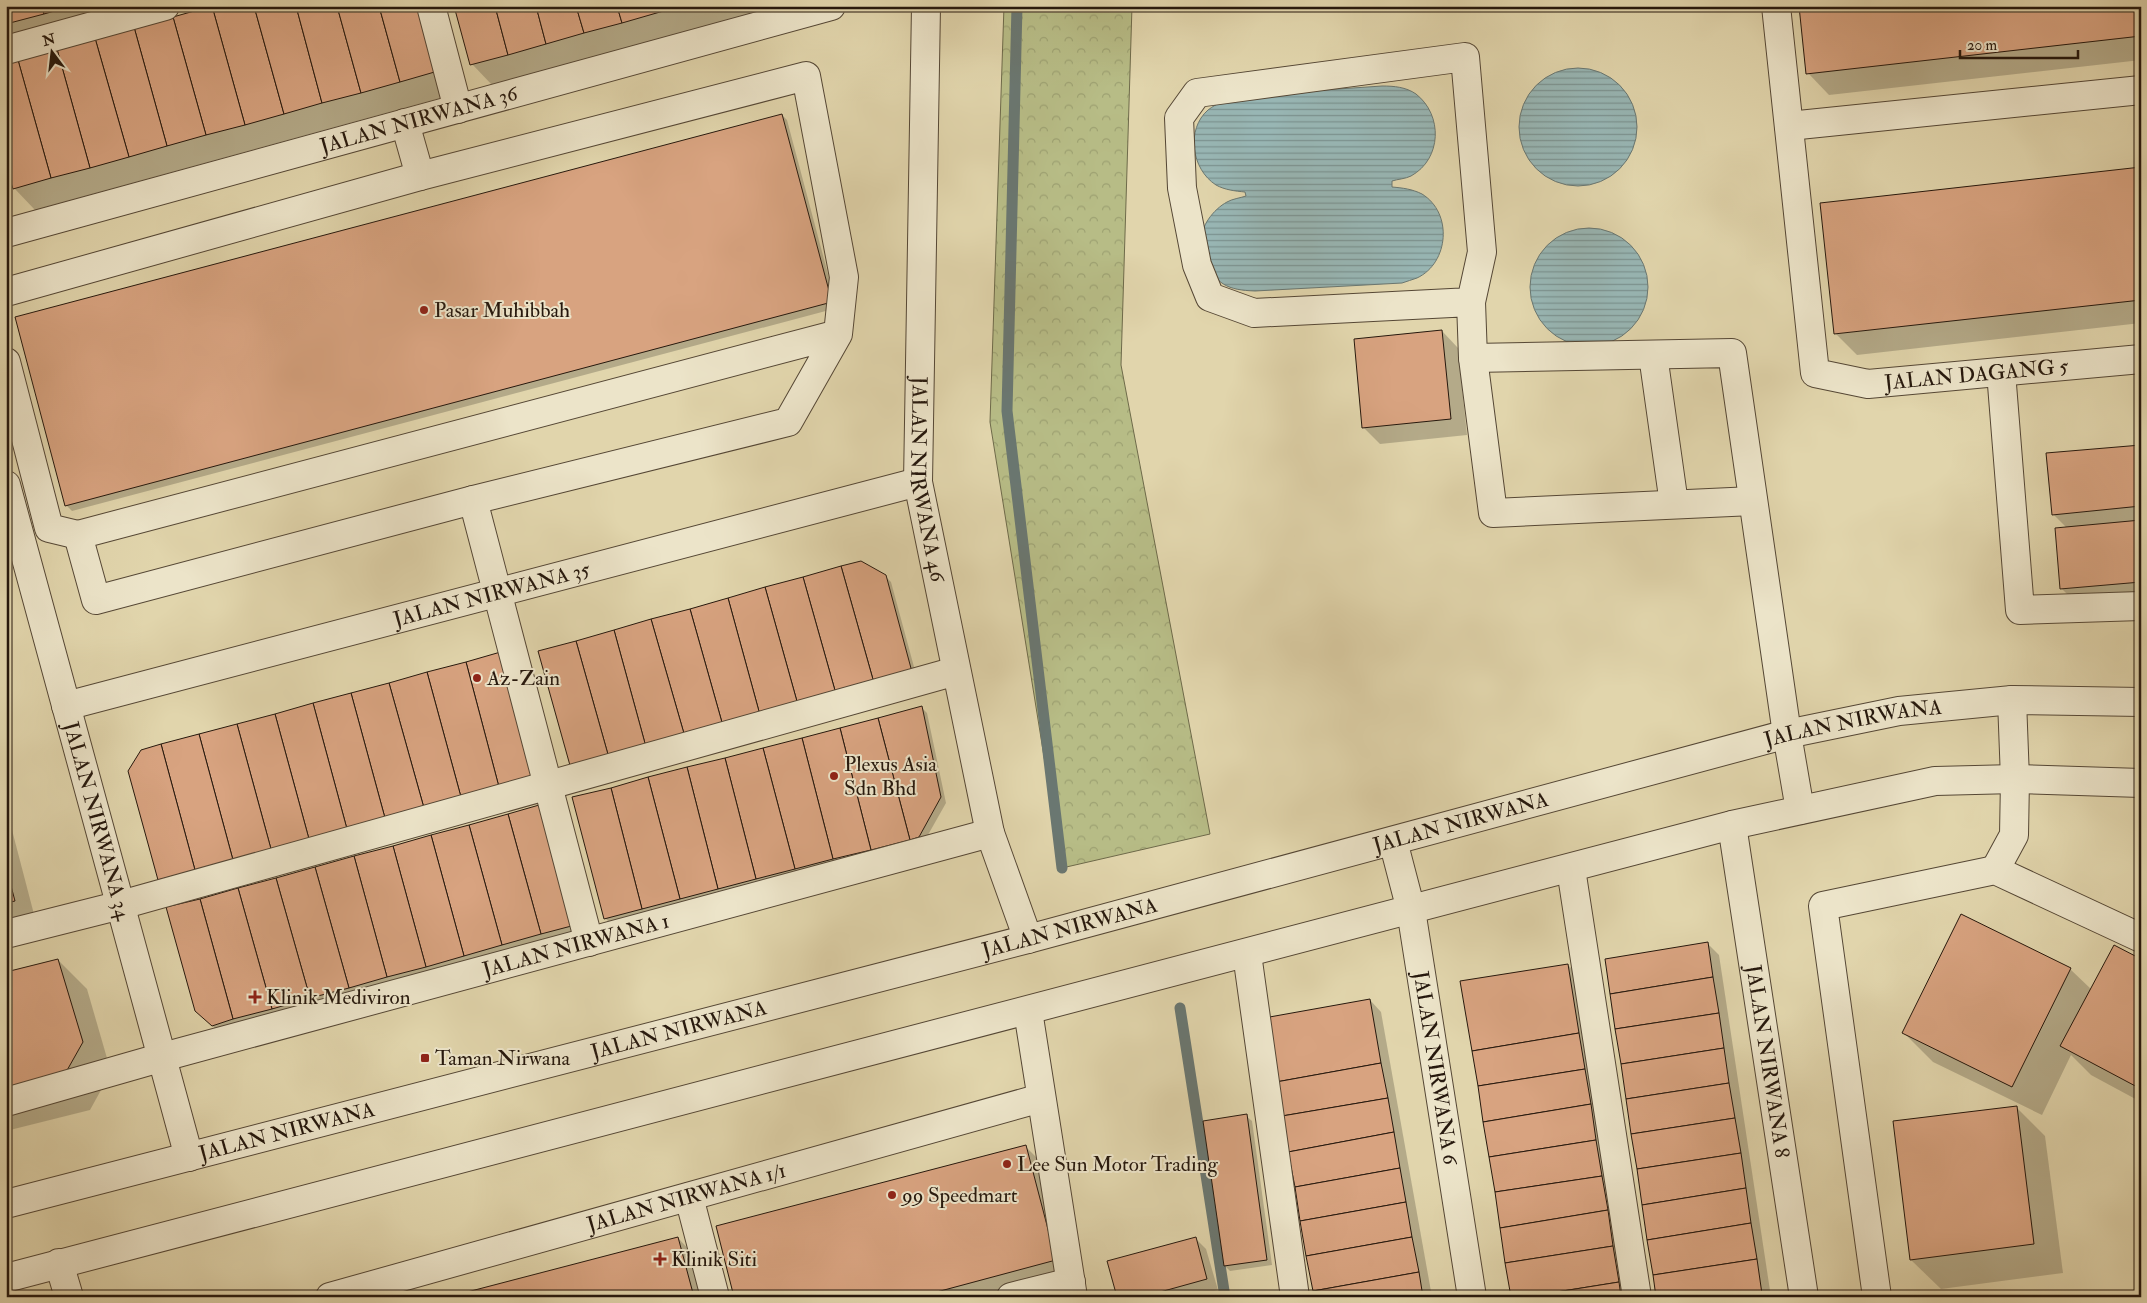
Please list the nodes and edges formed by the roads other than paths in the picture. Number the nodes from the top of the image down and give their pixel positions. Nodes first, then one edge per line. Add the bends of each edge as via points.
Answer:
1 (166, 6) edge
2 (431, 6) edge
3 (831, 6) edge
4 (926, 6) edge
5 (1776, 6) edge
6 (6, 50) edge
7 (2141, 90) edge
8 (458, 109) junction
9 (405, 123) junction
10 (1789, 126) junction
11 (420, 176) junction
12 (6, 233) edge
13 (6, 292) edge
14 (1471, 302) junction
15 (838, 334) junction
16 (1653, 355) junction
17 (1473, 358) junction
18 (2141, 359) edge
19 (6, 362) edge
20 (2002, 372) junction
21 (918, 482) junction
22 (6, 485) edge
23 (473, 500) junction
24 (1753, 501) junction
25 (1674, 504) junction
26 (78, 535) junction
27 (497, 593) junction
28 (2141, 606) edge
29 (956, 671) junction
30 (2012, 700) junction
31 (2141, 702) edge
32 (66, 706) junction
33 (1787, 734) junction
34 (2015, 779) junction
35 (2141, 782) edge
36 (548, 785) junction
37 (1800, 810) junction
38 (1732, 825) junction
39 (990, 833) junction
40 (1393, 841) junction
41 (1571, 868) junction
42 (1995, 870) junction
43 (121, 905) junction
44 (1411, 910) junction
45 (6, 934) edge
46 (2141, 938) edge
47 (1028, 939) junction
48 (589, 942) junction
49 (1247, 954) junction
50 (1028, 1011) junction
51 (163, 1057) junction
52 (1041, 1098) junction
53 (6, 1102) edge
54 (189, 1157) junction
55 (689, 1196) junction
56 (6, 1204) edge
57 (59, 1264) junction
58 (6, 1278) edge
59 (1072, 1289) edge
60 (338, 1296) edge
61 (69, 1297) edge
62 (715, 1297) edge
63 (1011, 1297) edge
64 (1295, 1297) edge
65 (1472, 1297) edge
66 (1637, 1297) edge
67 (1804, 1297) edge
68 (1877, 1297) edge

1 - 6 street
2 - 8 street
3 - 8 street, JALAN NIRWANA 36
4 - 21 street, JALAN NIRWANA 46
5 - 10 street
7 - 10 street
8 - 9 street, JALAN NIRWANA 36
9 - 11 street
9 - 12 street, JALAN NIRWANA 36
10 - 20 street, JALAN DAGANG 5 via 1815,373 1868,384
11 - 13 street
11 - 15 street via 806,76 844,277
14 - 14 street via 1254,313 1210,297 1197,265 1182,188 1180,118 1196,93 1465,57 1482,252
14 - 17 street
15 - 23 street via 788,422
15 - 26 street
16 - 17 street
16 - 24 street via 1732,353
16 - 25 street
17 - 25 street via 1493,513
18 - 20 street, JALAN DAGANG 5
19 - 26 street via 49,528
20 - 28 street via 2020,610
21 - 27 street, JALAN NIRWANA 35
21 - 29 street, JALAN NIRWANA 46
22 - 32 street, JALAN NIRWANA 34
23 - 26 street via 96,600
23 - 27 street
24 - 25 street
24 - 33 street
27 - 32 street, JALAN NIRWANA 35
27 - 36 street
29 - 36 street
29 - 39 street, JALAN NIRWANA 46
30 - 31 street, JALAN NIRWANA
30 - 33 street, JALAN NIRWANA via 1899,711
30 - 34 street
32 - 43 street, JALAN NIRWANA 34
33 - 37 street
33 - 40 street, JALAN NIRWANA
34 - 35 street
34 - 37 street via 1935,781
34 - 42 street via 2014,835
36 - 43 street
36 - 48 street
37 - 38 street
38 - 41 street
38 - 67 street, JALAN NIRWANA 8
39 - 47 street, JALAN NIRWANA 46
39 - 48 street, JALAN NIRWANA 1
40 - 44 street, JALAN NIRWANA 6
40 - 47 street, JALAN NIRWANA
41 - 44 street
41 - 66 street
42 - 46 street
42 - 68 street via 1823,906
43 - 45 street
43 - 51 street, JALAN NIRWANA 34
44 - 49 street
44 - 65 street, JALAN NIRWANA 6
47 - 54 street, JALAN NIRWANA
48 - 51 street, JALAN NIRWANA 1
49 - 50 street
49 - 64 street
50 - 52 street
50 - 57 street
51 - 53 street, JALAN NIRWANA 1
51 - 54 street, JALAN NIRWANA 34
52 - 55 street, JALAN NIRWANA 1/1
52 - 59 street
54 - 56 street, JALAN NIRWANA
55 - 60 street, JALAN NIRWANA 1/1
55 - 62 street
57 - 58 street
57 - 61 street
59 - 63 street

